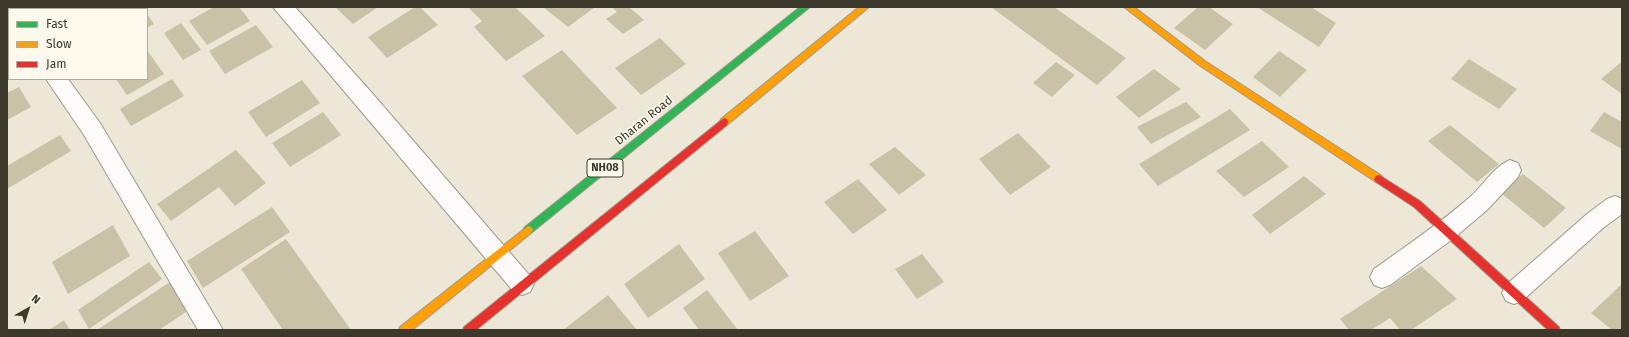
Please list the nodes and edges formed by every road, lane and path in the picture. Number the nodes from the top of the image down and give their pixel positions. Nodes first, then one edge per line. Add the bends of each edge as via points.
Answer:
1 (283, 7) edge
2 (806, 7) edge
3 (865, 7) edge
4 (1128, 7) edge
5 (57, 80) edge
6 (1510, 170) dead end
7 (1615, 206) dead end
8 (1446, 232) junction
9 (497, 255) junction
10 (1382, 277) dead end
11 (522, 284) junction
12 (1514, 293) junction
13 (211, 330) edge
14 (404, 330) edge
15 (468, 330) edge
16 (1555, 330) edge

1 - 9 street
2 - 9 main road, Dharan Road / NH08
3 - 11 main road
4 - 8 main road via 1202,63 1417,204
5 - 13 street via 92,129
6 - 8 street via 1479,203
7 - 12 street
8 - 10 street
8 - 12 main road
9 - 11 street
9 - 14 main road, Dharan Road / NH08
11 - 15 main road
12 - 16 main road

